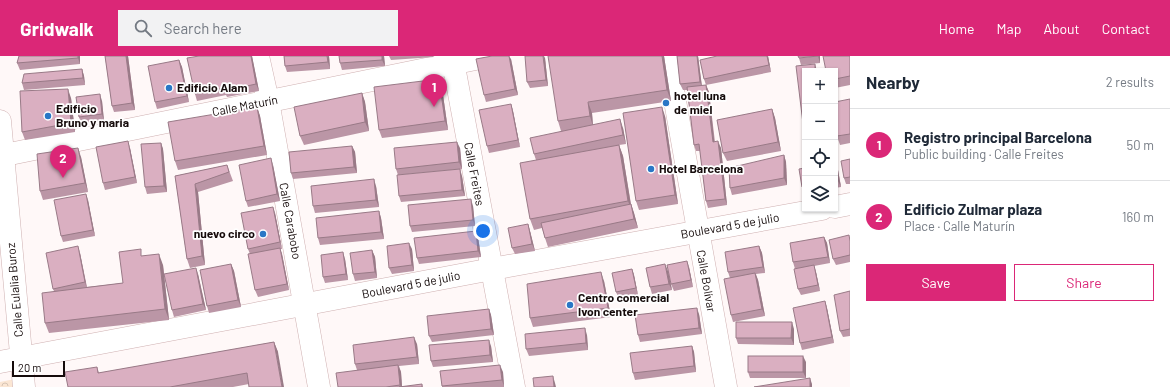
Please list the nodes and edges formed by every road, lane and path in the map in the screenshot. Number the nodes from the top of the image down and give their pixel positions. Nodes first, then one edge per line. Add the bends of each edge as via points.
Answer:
1 (258, 56) edge
2 (490, 56) edge
3 (666, 56) edge
4 (452, 60) edge
5 (268, 101) junction
6 (0, 121) edge
7 (2, 155) edge
8 (850, 204) edge
9 (838, 206) edge
10 (806, 212) edge
11 (698, 232) junction
12 (492, 269) junction
13 (305, 305) junction
14 (10, 360) edge
15 (24, 387) edge
16 (320, 387) edge
17 (514, 387) edge
18 (726, 387) edge

1 - 5 street, Calle Carabobo
2 - 4 street, Calle Maturín
3 - 11 street, Calle Bolívar
4 - 5 street, Calle Maturín
4 - 12 street, Calle Freites
5 - 7 street, Calle Maturín
5 - 13 street, Calle Carabobo
6 - 7 street, Calle Eulalia Buroz
7 - 14 street, Calle Eulalia Buroz
8 - 9 street
10 - 11 street, Boulevard 5 de julio
11 - 12 street, Boulevard 5 de julio
11 - 18 street, Calle Bolívar
12 - 13 street, Boulevard 5 de julio
12 - 17 street, Calle Freites
13 - 14 street, Boulevard 5 de julio
13 - 16 street, Calle Carabobo
14 - 15 street, Calle Eulalia Buroz

